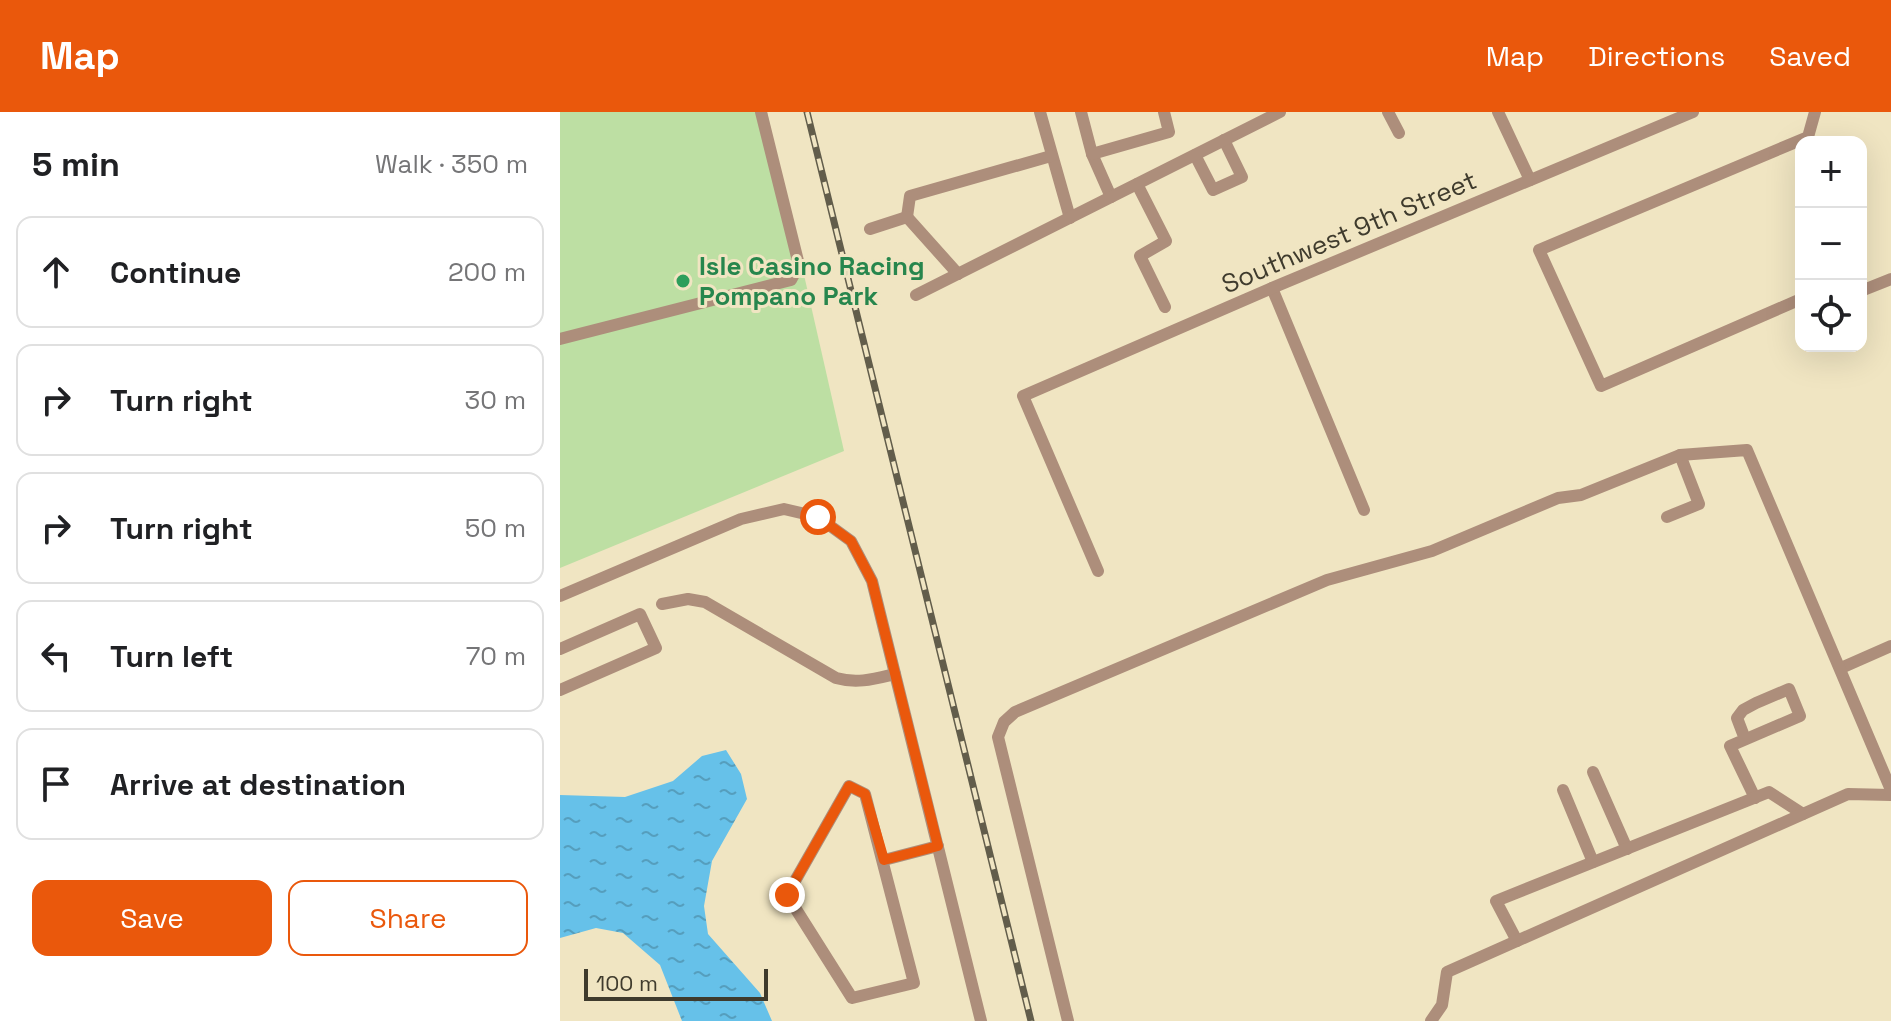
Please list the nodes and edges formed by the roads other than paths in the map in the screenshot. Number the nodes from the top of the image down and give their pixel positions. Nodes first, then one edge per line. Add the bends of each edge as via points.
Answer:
1 (761, 112) edge
2 (1040, 112) edge
3 (1081, 112) edge
4 (1164, 112) edge
5 (1280, 112) edge
6 (1388, 112) edge
7 (1498, 112) edge
8 (1693, 112) edge
9 (1815, 112) edge
10 (1399, 133) dead end
11 (1224, 140) junction
12 (1092, 154) junction
13 (1195, 155) junction
14 (1051, 156) junction
15 (1530, 180) junction
16 (1137, 184) junction
17 (1111, 197) junction
18 (907, 217) junction
19 (1070, 218) junction
20 (870, 229) dead end
21 (958, 274) junction
22 (1891, 279) edge
23 (1272, 288) junction
24 (1867, 289) edge
25 (916, 295) dead end
26 (1795, 302) edge
27 (1165, 307) dead end
28 (560, 339) edge
29 (1680, 455) junction
30 (1364, 510) dead end
31 (1667, 517) dead end
32 (1098, 571) dead end
33 (560, 596) edge
34 (662, 604) dead end
35 (1891, 646) edge
36 (560, 649) edge
37 (1841, 668) junction
38 (895, 674) junction
39 (560, 690) edge
40 (1745, 739) junction
41 (1593, 772) dead end
42 (1563, 790) dead end
43 (1891, 792) edge
44 (1755, 798) junction
45 (1803, 814) junction
46 (938, 846) junction
47 (1627, 849) junction
48 (884, 860) junction
49 (1593, 862) junction
50 (1517, 941) junction
51 (981, 1021) edge
52 (1068, 1021) edge
53 (1431, 1021) edge

1 - 28 street via 799,265 791,280
2 - 14 street
3 - 12 street
4 - 12 street via 1169,132
5 - 11 street
6 - 10 street
7 - 15 street
8 - 15 street, Southwest 9th Street
9 - 26 street via 1808,137 1539,250 1601,386
11 - 13 street
11 - 13 street via 1242,177 1213,190
12 - 17 street
13 - 16 street
14 - 18 street via 910,196
14 - 19 street
15 - 23 street, Southwest 9th Street
16 - 17 street
16 - 27 street via 1166,241 1140,256
17 - 19 street
18 - 20 street
18 - 21 street
19 - 21 street
21 - 25 street
22 - 24 street
23 - 30 street
23 - 32 street, Southwest 9th Street via 1023,396
29 - 31 street via 1699,504
29 - 37 street via 1747,450
29 - 52 street via 1432,551 1327,580 1015,712 1004,722 998,737
33 - 38 street via 741,519 784,509 818,517 851,541 872,581
34 - 38 street via 705,602 836,678 850,682
35 - 37 street
36 - 39 street via 640,614 656,648
37 - 43 street
38 - 46 street
40 - 40 street via 1737,718 1743,710 1789,689 1800,716
40 - 44 street via 1730,746
41 - 47 street
42 - 49 street
43 - 45 street via 1848,794
44 - 45 street via 1769,792
44 - 47 street
45 - 50 street
46 - 48 street
46 - 51 street
47 - 49 street
48 - 48 street via 914,983 852,998 787,895 849,786 865,794
49 - 50 street via 1496,901
50 - 53 street via 1447,972 1442,1005

